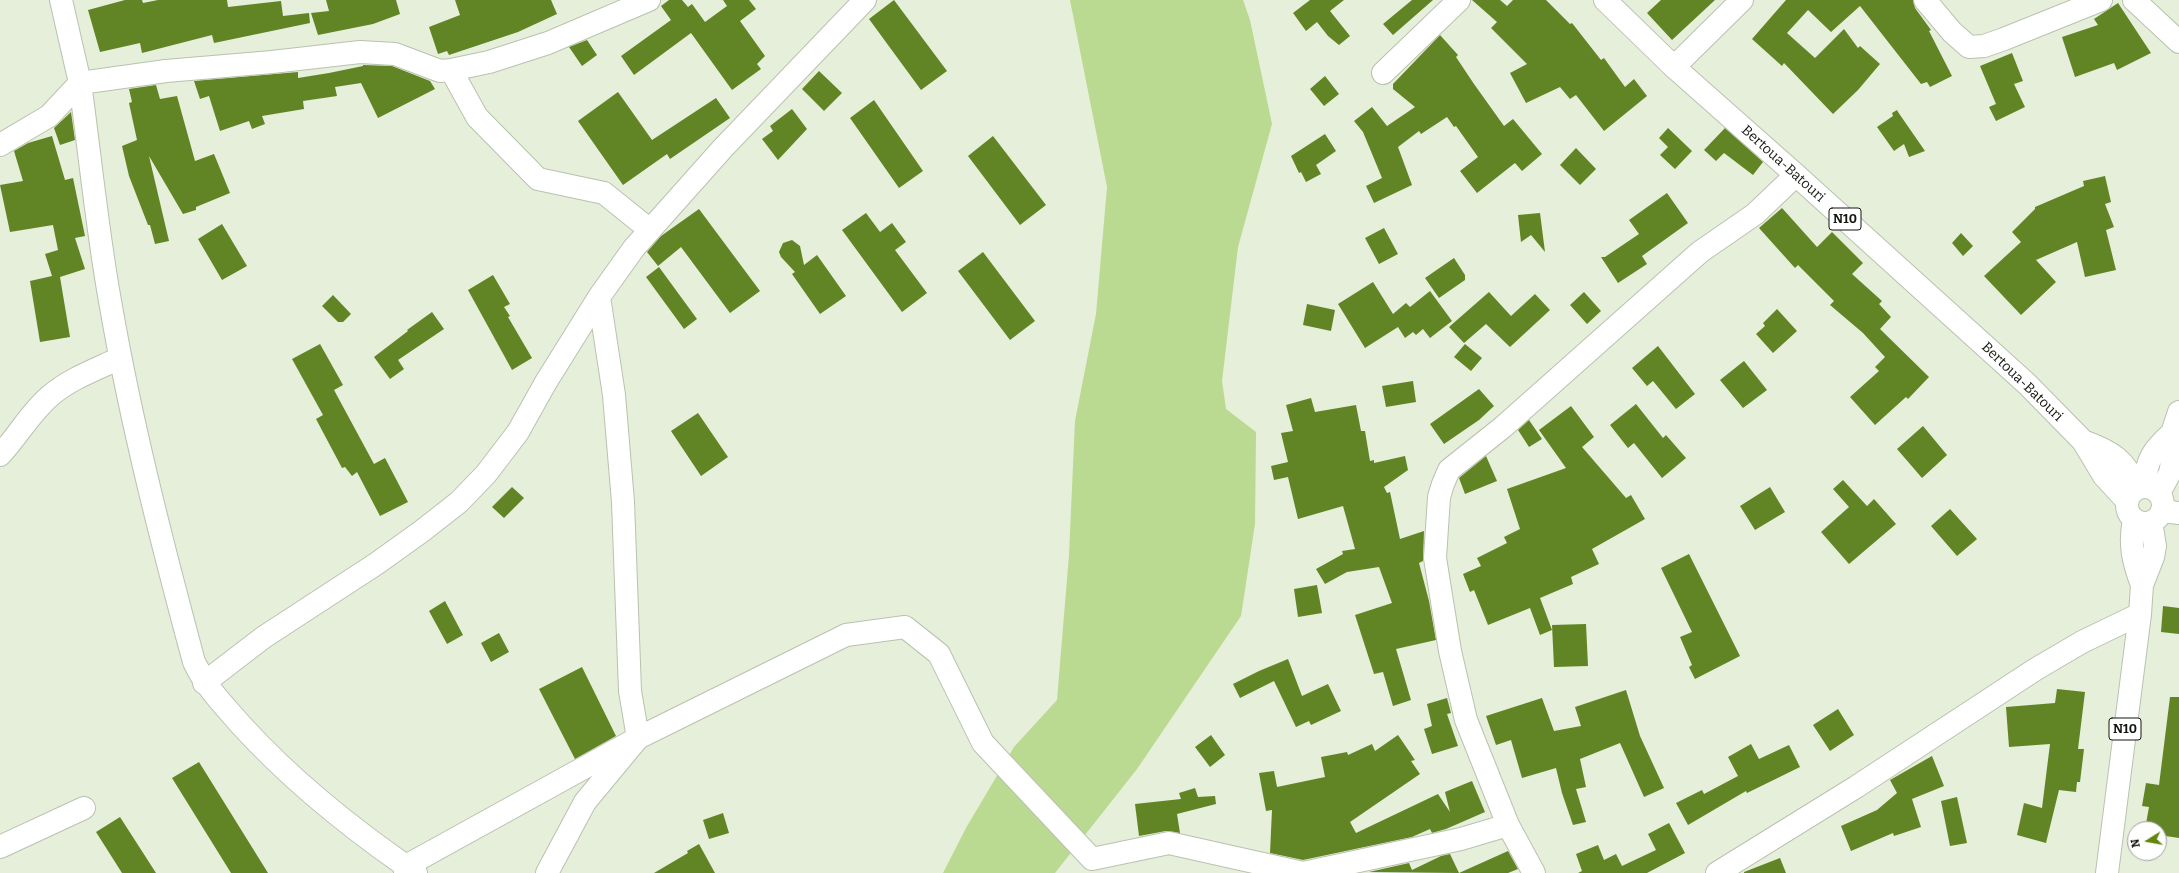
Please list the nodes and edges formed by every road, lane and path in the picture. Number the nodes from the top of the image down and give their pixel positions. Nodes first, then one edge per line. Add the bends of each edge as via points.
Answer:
1 (61, 0) edge
2 (649, 0) edge
3 (865, 0) edge
4 (1459, 0) edge
5 (1605, 0) edge
6 (1742, 0) edge
7 (1925, 0) edge
8 (2101, 0) edge
9 (2134, 0) edge
10 (2179, 42) edge
11 (1674, 67) junction
12 (451, 70) junction
13 (1383, 73) dead end
14 (80, 83) junction
15 (0, 145) edge
16 (1796, 175) junction
17 (650, 230) junction
18 (599, 297) junction
19 (120, 358) junction
20 (2179, 412) edge
21 (0, 455) edge
22 (2153, 501) edge
23 (2140, 614) junction
24 (204, 683) junction
25 (638, 738) junction
26 (84, 808) dead end
27 (1508, 825) junction
28 (0, 847) edge
29 (409, 871) edge
30 (547, 873) edge
31 (1534, 873) edge
32 (1717, 873) edge
33 (2107, 873) edge

1 - 14 main road
2 - 12 main road via 548,43 489,62
3 - 17 main road via 723,148
4 - 13 main road
5 - 11 main road, Bertoua-Batouri / N10
6 - 11 main road
7 - 8 main road via 1952,32 1969,47 1984,46 2004,39
9 - 10 main road
11 - 16 main road, Bertoua-Batouri / N10
12 - 14 main road via 440,71 395,54 360,52 166,71
12 - 17 main road via 477,117 538,179 604,193
14 - 15 main road via 49,116
14 - 19 main road via 109,299
16 - 22 main road, Bertoua-Batouri / N10 via 2027,384 2083,441 2102,448 2124,464
16 - 27 main road via 1755,214 1700,252 1503,427 1449,470 1439,498 1435,558 1450,651 1466,720
17 - 18 main road
18 - 24 main road via 518,432 486,474 459,502 376,564 264,637
18 - 25 main road via 614,395 623,495 630,691
19 - 21 main road via 72,381 50,396
19 - 24 main road via 165,555 194,662
20 - 22 main road via 2172,433 2173,457 2170,474
22 - 23 main road, Bertoua-Batouri / N10 via 2155,546 2142,585
23 - 32 main road via 2082,642 2036,669 1832,802
23 - 33 main road, Bertoua-Batouri / N10
24 - 29 main road via 273,760
25 - 27 main road via 846,635 905,627 939,654 983,743 1092,858 1169,843 1303,873 1461,839
25 - 29 main road
25 - 30 main road via 585,802
26 - 28 main road
27 - 31 main road

